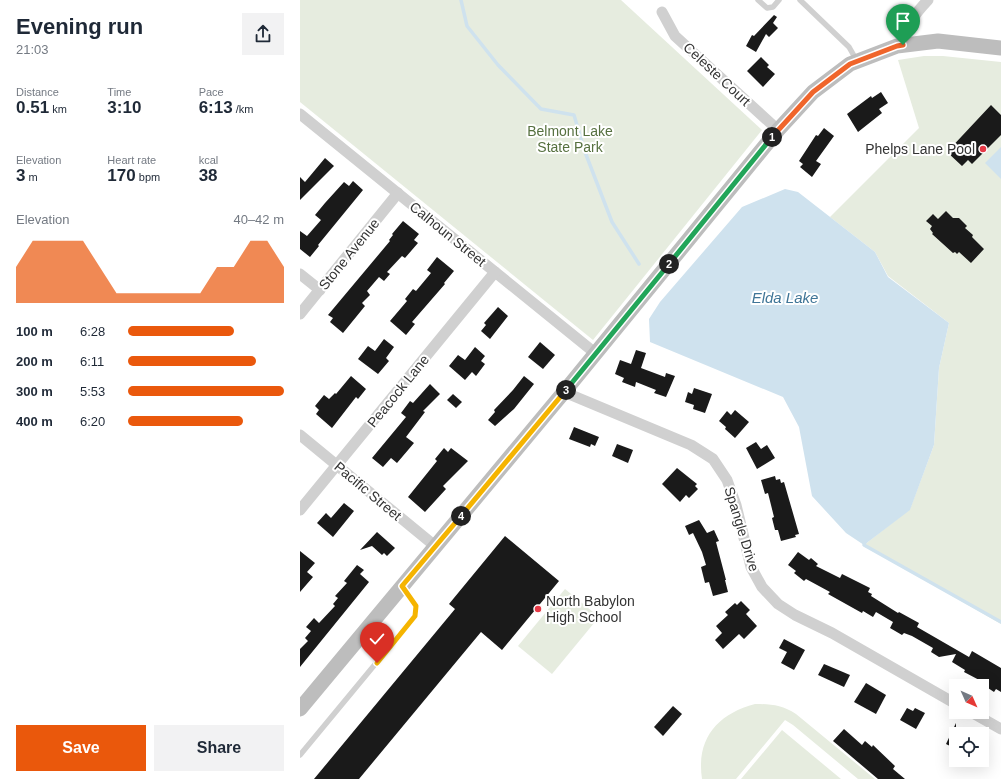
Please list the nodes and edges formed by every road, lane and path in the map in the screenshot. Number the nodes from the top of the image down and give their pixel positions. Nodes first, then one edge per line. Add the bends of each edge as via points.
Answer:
1 (758, 0) edge
2 (779, 0) edge
3 (800, 0) edge
4 (928, 0) edge
5 (662, 12) dead end
6 (903, 45) junction
7 (1001, 47) edge
8 (857, 62) junction
9 (300, 114) edge
10 (778, 130) junction
11 (398, 194) junction
12 (495, 272) junction
13 (300, 274) edge
14 (320, 290) junction
15 (300, 314) edge
16 (595, 353) junction
17 (564, 392) junction
18 (300, 435) edge
19 (337, 466) junction
20 (300, 510) edge
21 (435, 546) junction
22 (402, 586) junction
23 (949, 700) edge
24 (300, 709) edge
25 (983, 719) edge
26 (1001, 729) edge
27 (300, 755) edge

1 - 2 lane via 767,8 773,7
3 - 8 lane via 849,47
4 - 6 street via 913,16
5 - 10 street, Celeste Court via 675,36
6 - 7 street via 938,41
6 - 8 street
8 - 10 street via 850,64 813,92
9 - 11 street, Calhoun Street
10 - 16 street
11 - 12 street, Calhoun Street
11 - 14 street, Stone Avenue
12 - 16 street, Calhoun Street
12 - 19 street, Peacock Lane
13 - 14 street
14 - 15 street, Stone Avenue
16 - 17 street
17 - 21 street
17 - 23 street, Spangle Drive via 691,445 713,460 727,480 736,505 751,567 762,587 778,604
18 - 19 street, Pacific Street
19 - 20 street, Peacock Lane
19 - 21 street, Pacific Street
21 - 22 street
22 - 24 street
22 - 27 lane via 416,606 415,616
25 - 26 street

